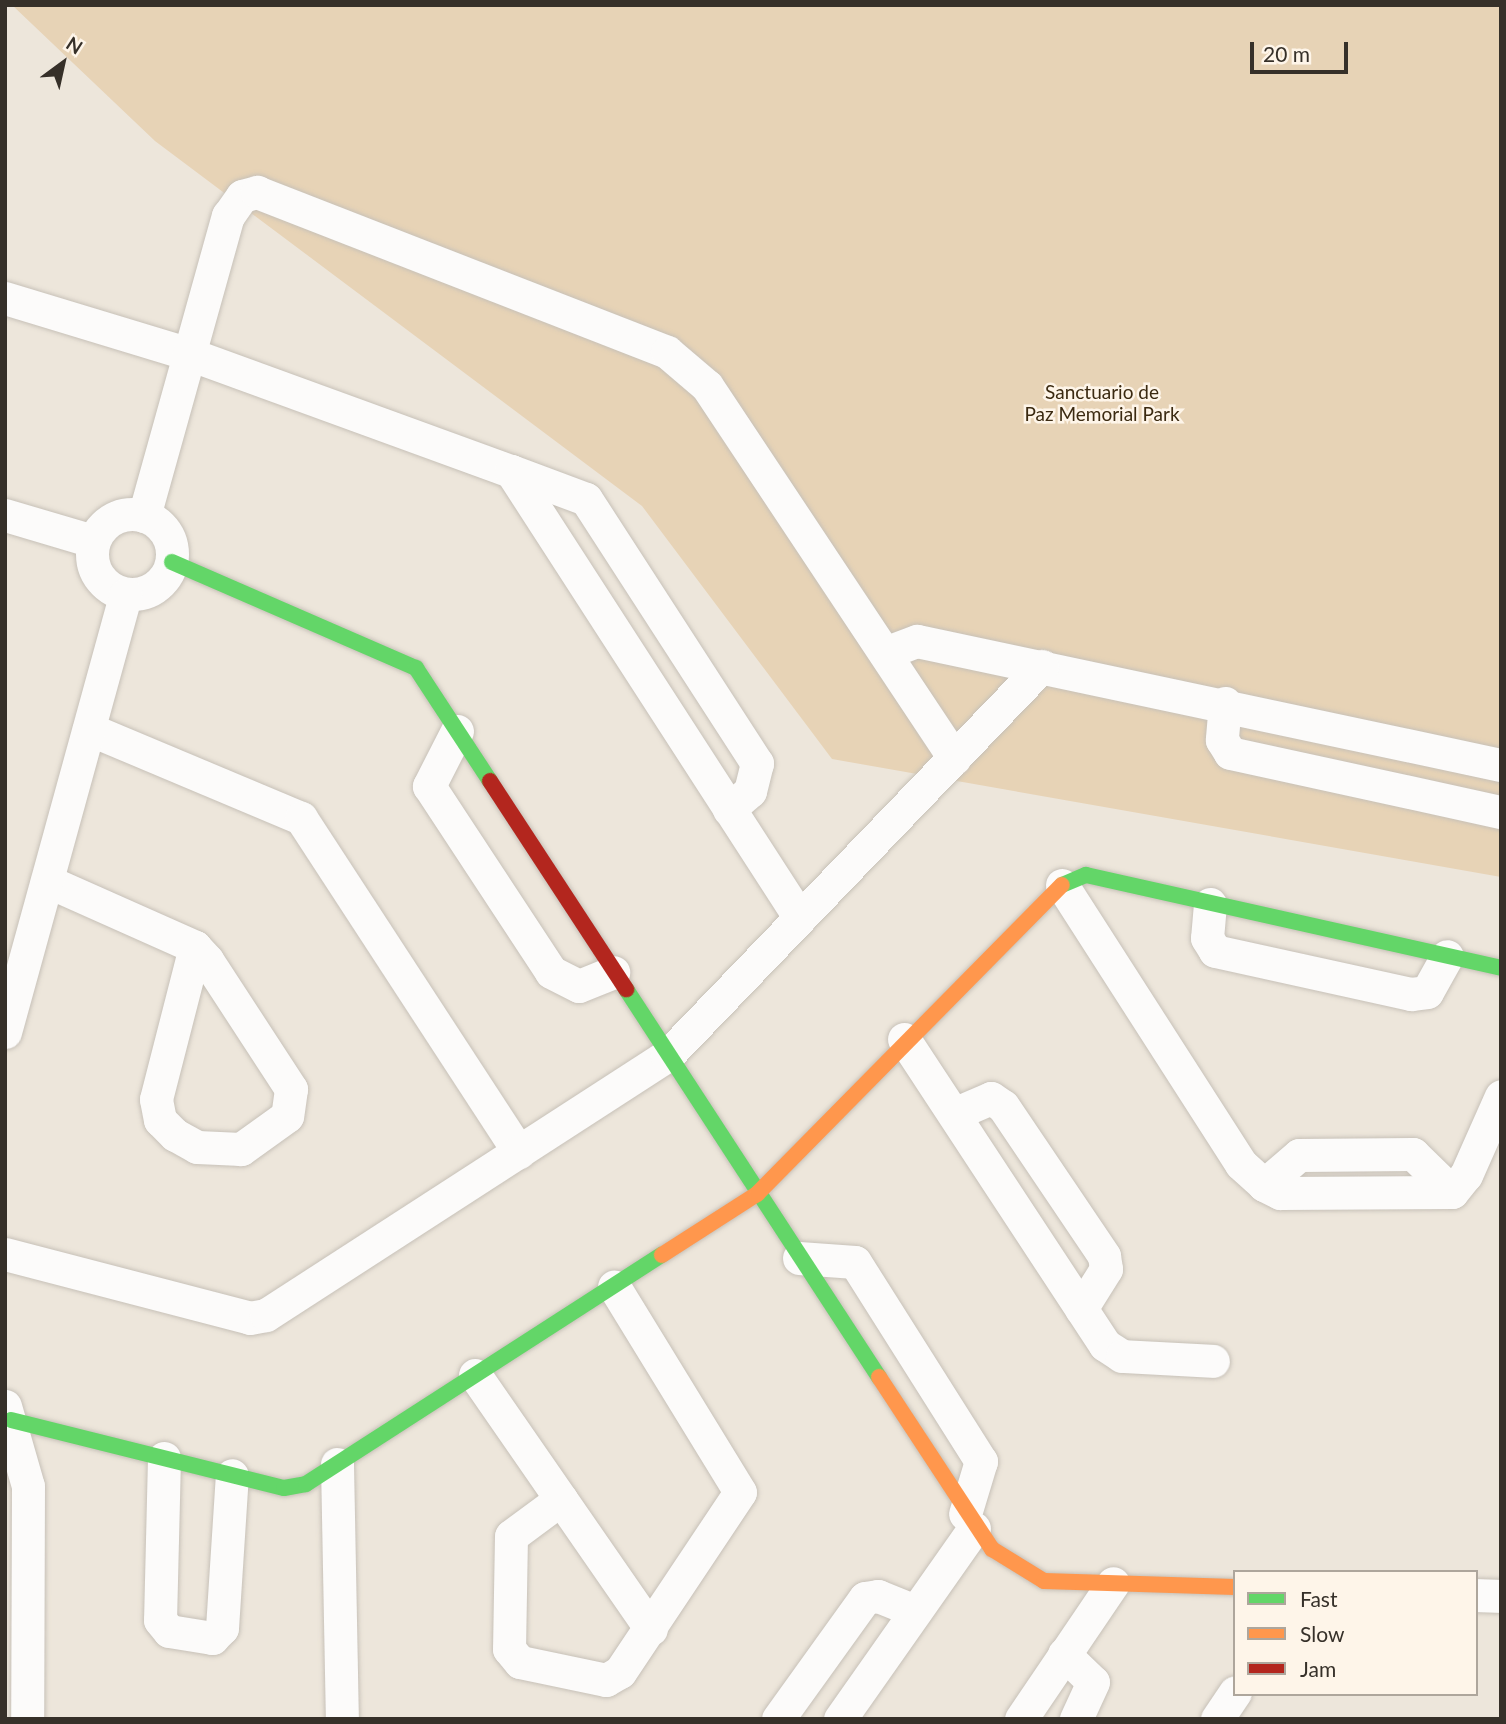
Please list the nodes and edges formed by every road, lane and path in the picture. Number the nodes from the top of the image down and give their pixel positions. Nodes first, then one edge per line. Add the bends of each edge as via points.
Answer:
1 (5, 298) edge
2 (189, 354) junction
3 (511, 471) junction
4 (5, 515) edge
5 (144, 516) junction
6 (93, 541) junction
7 (172, 562) junction
8 (126, 594) junction
9 (885, 653) junction
10 (1042, 666) junction
11 (1225, 703) junction
12 (89, 729) junction
13 (457, 731) junction
14 (954, 758) junction
15 (1501, 765) edge
16 (729, 809) junction
17 (1501, 812) edge
18 (47, 881) junction
19 (1062, 886) junction
20 (1210, 904) junction
21 (800, 918) junction
22 (195, 947) junction
23 (1447, 956) junction
24 (1501, 968) edge
25 (613, 972) junction
26 (5, 1032) edge
27 (904, 1039) junction
28 (667, 1056) junction
29 (1501, 1096) edge
30 (954, 1114) junction
31 (519, 1152) junction
32 (757, 1194) junction
33 (5, 1254) edge
34 (799, 1258) junction
35 (614, 1286) junction
36 (1081, 1309) junction
37 (1213, 1361) dead end
38 (475, 1375) junction
39 (8, 1413) edge
40 (164, 1458) junction
41 (337, 1464) junction
42 (232, 1475) junction
43 (561, 1499) junction
44 (969, 1521) junction
45 (1113, 1583) junction
46 (1233, 1587) edge
47 (1478, 1595) edge
48 (1501, 1596) edge
49 (915, 1611) junction
50 (651, 1629) junction
51 (1065, 1654) junction
52 (27, 1719) edge
53 (342, 1719) edge
54 (778, 1719) edge
55 (839, 1719) edge
56 (1021, 1719) edge
57 (1076, 1719) edge

1 - 2 street
2 - 3 street
2 - 5 street
2 - 9 street via 228,216 242,196 257,192 642,338 708,386
3 - 16 street
3 - 16 street via 586,499 757,763 750,791
4 - 6 street
5 - 6 street via 114,519
5 - 7 street via 162,527
6 - 8 street via 93,564 105,584
7 - 8 street via 149,591
7 - 13 street via 400,656 416,668
8 - 12 street
9 - 10 street via 918,641
9 - 14 street
10 - 11 street
10 - 14 street
11 - 15 street
11 - 17 street via 1222,740 1230,753
12 - 18 street
12 - 31 street via 301,818
13 - 25 street
13 - 25 street via 429,786 551,972 579,986
14 - 21 street
16 - 21 street
18 - 22 street
18 - 26 street
19 - 20 street via 1086,876
19 - 27 street
19 - 29 street via 1241,1164 1264,1185 1289,1158 1299,1155 1412,1154 1452,1192 1466,1175
20 - 23 street
20 - 23 street via 1207,938 1215,951 1411,994 1427,992
21 - 28 street
22 - 22 street via 291,1089 287,1116 240,1149 197,1147 160,1120 156,1099
23 - 24 street
25 - 28 street
27 - 30 street
27 - 32 street
28 - 31 street
28 - 32 street
30 - 36 street
30 - 36 street via 991,1098 1003,1106 1104,1256 1106,1269
31 - 33 street via 267,1315 250,1318
32 - 34 street
32 - 35 street
34 - 44 street
34 - 44 street via 855,1262 981,1461
35 - 38 street
35 - 50 street via 740,1492
36 - 37 street via 1105,1345 1122,1356
38 - 41 street
38 - 43 street
39 - 40 street
39 - 52 street via 28,1486
40 - 42 street
40 - 42 street via 160,1620 169,1630 212,1638 222,1628
41 - 42 street via 306,1484 284,1488
41 - 53 street
43 - 50 street
43 - 50 street via 511,1536 509,1649 520,1662 606,1679 620,1672
44 - 45 street via 992,1549 1044,1581
44 - 49 street
45 - 46 street
45 - 51 street
47 - 48 street
49 - 54 street via 877,1596 865,1598
49 - 55 street
51 - 56 street
51 - 57 street via 1093,1682

